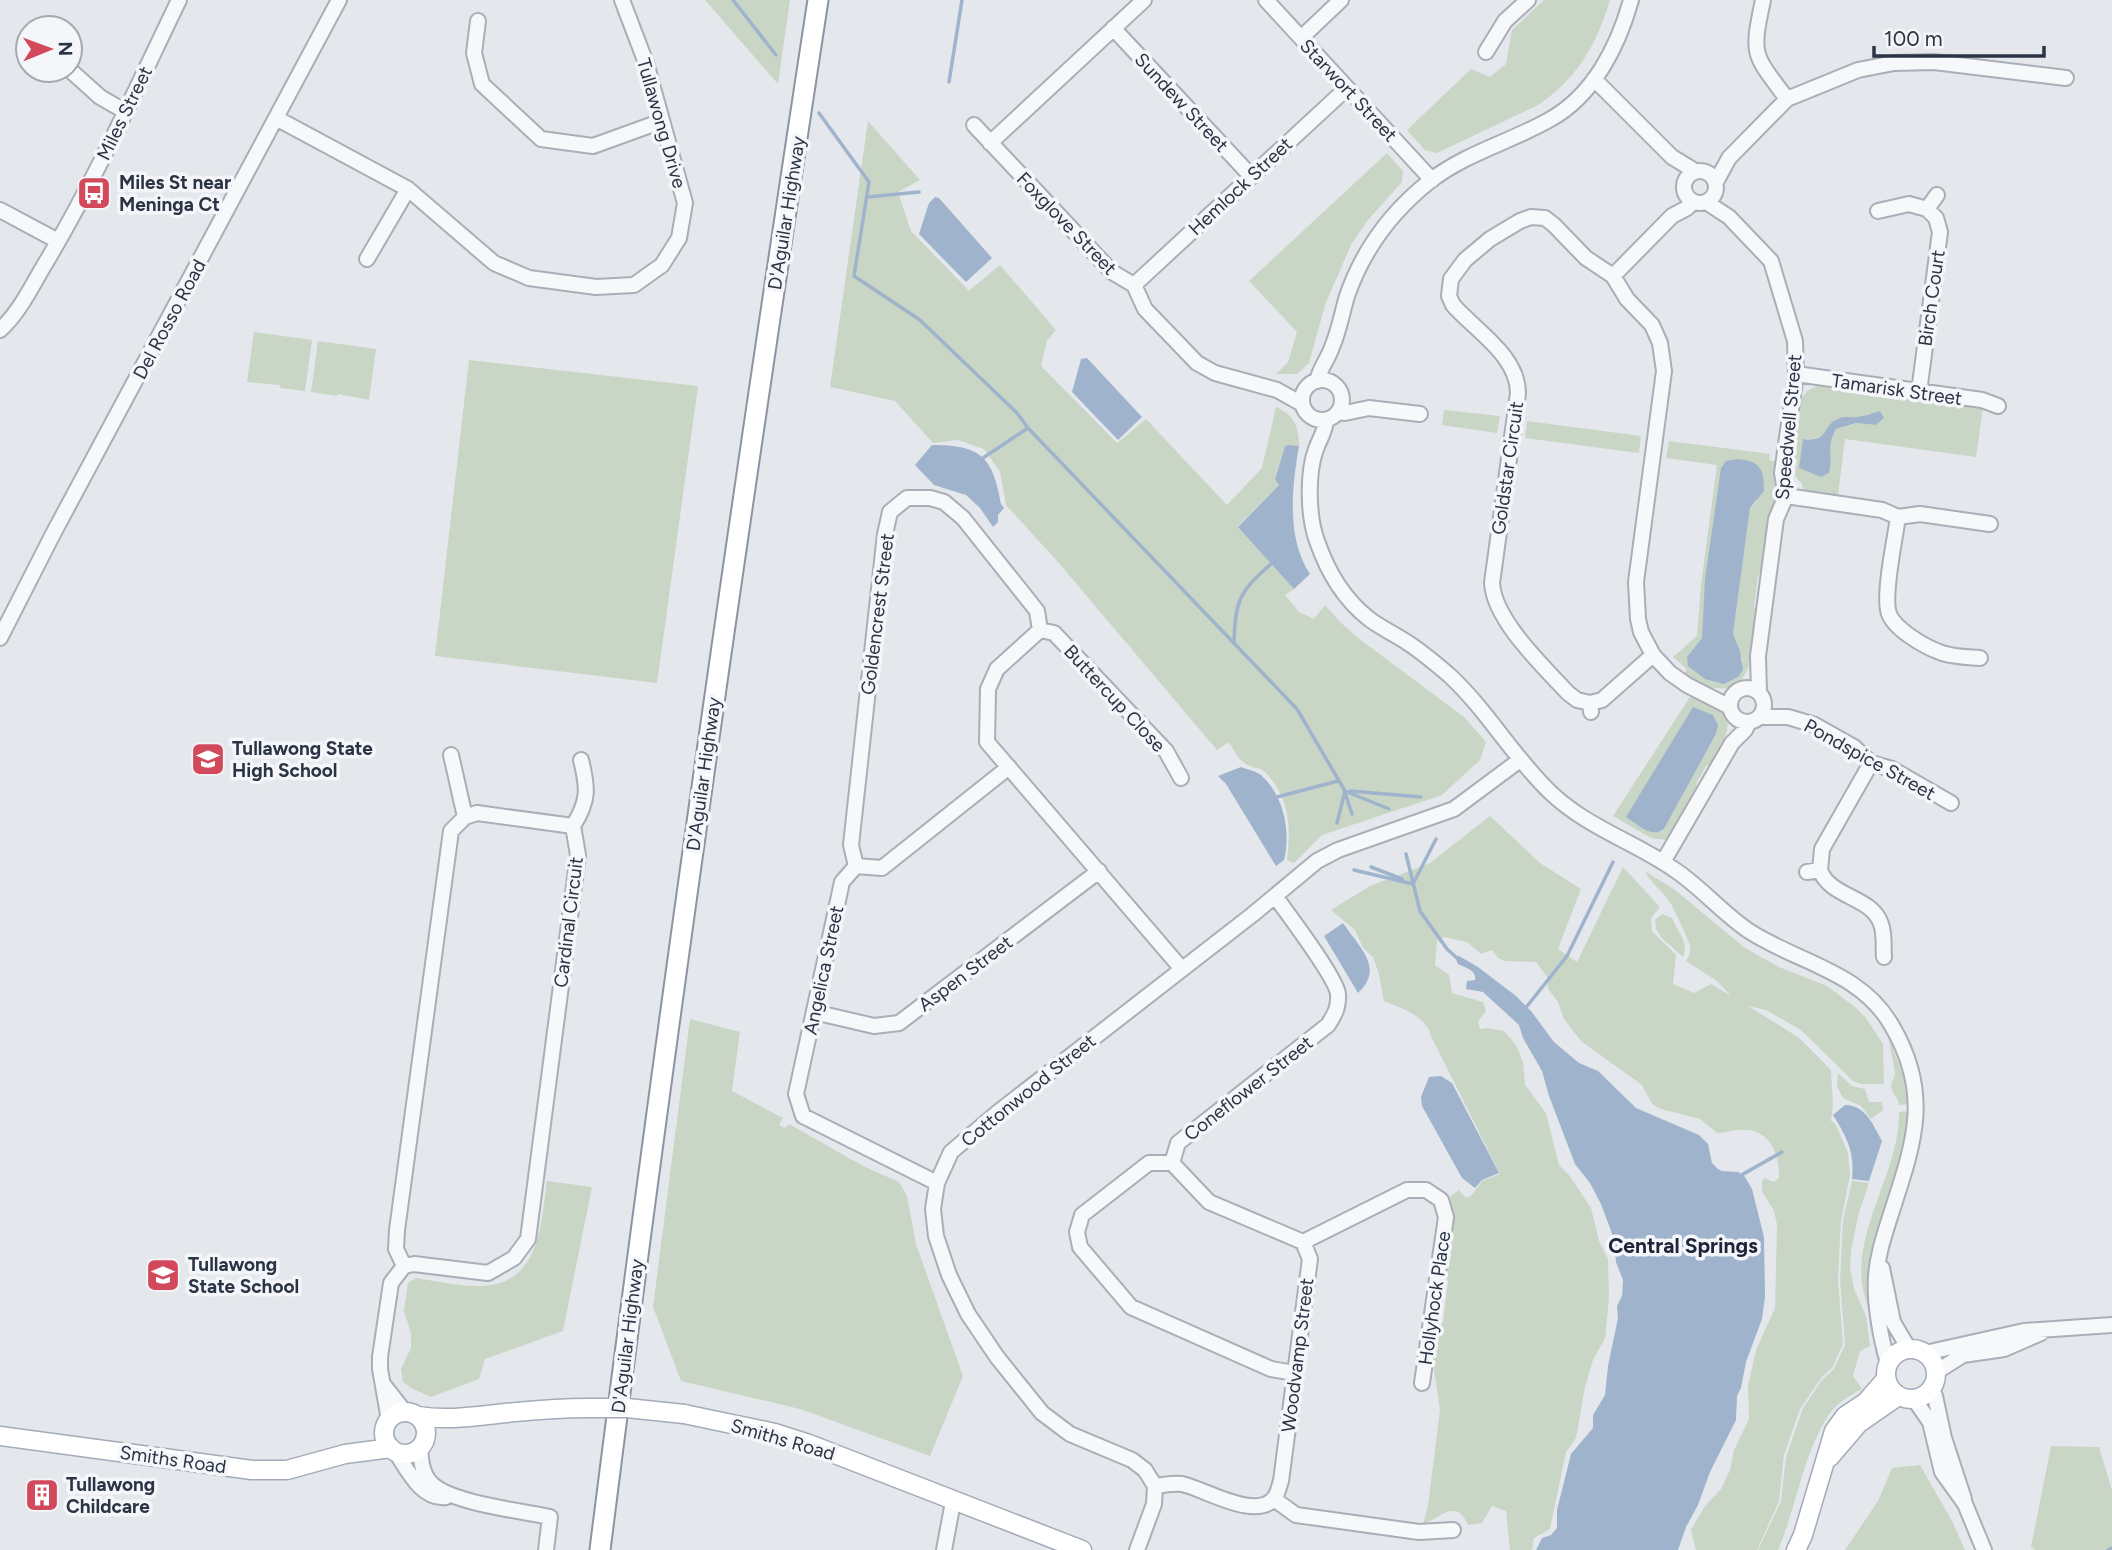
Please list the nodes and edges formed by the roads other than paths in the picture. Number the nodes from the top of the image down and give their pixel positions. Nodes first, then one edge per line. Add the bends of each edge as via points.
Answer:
1 (179, 0) edge
2 (339, 0) edge
3 (818, 0) edge
4 (1144, 0) edge
5 (1266, 0) edge
6 (1341, 0) edge
7 (1528, 0) edge
8 (1631, 0) edge
9 (1763, 0) edge
10 (626, 1) edge
11 (478, 21) dead end
12 (1113, 28) junction
13 (1301, 38) junction
14 (1486, 52) dead end
15 (2066, 78) dead end
16 (1594, 79) junction
17 (84, 83) edge
18 (1347, 88) junction
19 (1787, 99) junction
20 (126, 112) junction
21 (276, 118) junction
22 (662, 121) junction
23 (974, 125) dead end
24 (990, 143) junction
25 (1251, 176) junction
26 (1432, 180) junction
27 (1700, 187) junction
28 (408, 190) junction
29 (1937, 195) dead end
30 (1927, 209) junction
31 (0, 210) edge
32 (1878, 211) dead end
33 (58, 241) junction
34 (367, 259) dead end
35 (1613, 275) junction
36 (1134, 285) junction
37 (0, 330) edge
38 (1332, 348) junction
39 (1796, 374) junction
40 (1337, 390) junction
41 (1308, 391) junction
42 (1919, 392) junction
43 (1998, 406) dead end
44 (1369, 408) junction
45 (1420, 414) dead end
46 (1332, 416) junction
47 (1311, 417) junction
48 (1315, 450) junction
49 (1786, 496) junction
50 (1898, 517) junction
51 (1990, 524) dead end
52 (1040, 630) junction
53 (0, 638) edge
54 (1653, 655) junction
55 (1980, 659) dead end
56 (1747, 705) junction
57 (452, 755) dead end
58 (582, 760) dead end
59 (1520, 760) junction
60 (1871, 763) junction
61 (1009, 767) junction
62 (1181, 778) dead end
63 (1951, 803) dead end
64 (465, 817) junction
65 (573, 826) junction
66 (1664, 862) junction
67 (856, 866) junction
68 (1099, 871) junction
69 (1275, 896) junction
70 (1884, 957) dead end
71 (1181, 968) junction
72 (814, 1012) junction
73 (1172, 1163) junction
74 (937, 1182) junction
75 (1303, 1242) junction
76 (1880, 1260) junction
77 (404, 1266) junction
78 (2112, 1325) edge
79 (2045, 1331) junction
80 (1917, 1351) junction
81 (1887, 1371) junction
82 (1294, 1373) junction
83 (1933, 1381) junction
84 (1422, 1383) dead end
85 (1906, 1398) junction
86 (400, 1418) junction
87 (468, 1419) junction
88 (0, 1436) edge
89 (422, 1445) junction
90 (393, 1450) junction
91 (345, 1454) junction
92 (1825, 1462) junction
93 (1155, 1486) junction
94 (451, 1496) junction
95 (1274, 1499) junction
96 (953, 1502) junction
97 (1965, 1504) junction
98 (1453, 1530) dead end
99 (1983, 1546) edge
100 (546, 1550) edge
101 (600, 1550) edge
102 (944, 1550) edge
103 (1082, 1550) edge
104 (1137, 1550) edge
105 (1796, 1550) edge

1 - 20 street, Miles Street
2 - 21 street, Del Rosso Road
3 - 101 highway, D'Aguilar Highway via 669,1008
4 - 12 street
5 - 13 street, Starwort Street
6 - 13 street
7 - 14 street via 1505,21
8 - 16 street via 1612,50
9 - 19 street via 1756,52
10 - 22 street, Tullawong Drive
11 - 22 street via 474,54 482,84 541,139 593,146
12 - 24 street
12 - 25 street, Sundew Street
13 - 18 street, Starwort Street
15 - 19 street via 1961,64 1894,63 1858,70
16 - 26 street via 1557,115
16 - 27 street, Speedwell Street
17 - 20 street
18 - 25 street, Hemlock Street
18 - 26 street, Starwort Street
19 - 27 street
20 - 33 street, Miles Street
21 - 28 street, Tullawong Drive
21 - 53 street, Del Rosso Road
22 - 28 street, Tullawong Drive via 685,203 679,237 662,265 634,285 596,287 529,278 494,263
23 - 24 street, Foxglove Street
24 - 36 street, Foxglove Street via 1112,272
25 - 36 street, Hemlock Street
26 - 38 street via 1395,213 1369,249 1348,293
27 - 35 street
27 - 39 street, Speedwell Street via 1767,255 1774,268 1795,341
28 - 34 street
29 - 30 street
30 - 32 street via 1909,204
30 - 42 street, Birch Court via 1940,232
31 - 33 street
33 - 37 street, Miles Street via 12,319
35 - 54 street, Goldstar Circuit via 1656,332 1665,364 1635,594 1641,632
35 - 54 street, Goldstar Circuit via 1586,258 1550,221 1531,217 1490,239 1465,260 1453,274 1449,290 1453,305 1510,363 1517,377 1492,583 1503,618 1567,694 1590,708
36 - 41 street, Foxglove Street via 1145,309 1197,363 1215,373 1277,390
38 - 40 street
38 - 41 street
39 - 42 street, Tamarisk Street
39 - 49 street, Speedwell Street via 1782,474
40 - 41 street, Foxglove Street via 1323,380
40 - 44 street, Foxglove Street
40 - 46 street
41 - 47 street
42 - 43 street, Tamarisk Street
44 - 45 street
44 - 46 street
46 - 47 street
46 - 48 street
47 - 48 street
48 - 59 street via 1310,492 1313,527 1338,585 1368,618 1414,647 1472,697
49 - 50 street via 1882,510
49 - 56 street, Speedwell Street via 1776,519
50 - 51 street via 1920,514
50 - 55 street via 1887,595 1890,618 1934,649
52 - 61 street via 997,668 988,689 987,742
52 - 62 street, Buttercup Close via 1054,633 1166,751
52 - 67 street, Goldencrest Street via 1037,611 954,509 917,497 907,498 890,512 851,845
54 - 56 street, Goldstar Circuit via 1678,680 1708,695
56 - 60 street, Pondspice Street via 1773,705 1788,717 1815,725 1854,747
56 - 66 street, Speedwell Street via 1732,743
57 - 64 street
58 - 65 street via 587,784 584,809
59 - 66 street via 1572,811
59 - 69 street, Cottonwood Street via 1461,806 1338,850
60 - 63 street, Pondspice Street via 1892,769
60 - 70 street via 1813,871 1876,915 1882,926
61 - 67 street via 882,869
61 - 68 street
64 - 65 street via 477,814
64 - 77 street via 451,831 397,1230 396,1249
65 - 77 street, Cardinal Circuit via 578,855 528,1239 514,1258 488,1273
66 - 76 street via 1754,934 1853,984 1891,1023 1913,1074 1916,1120
67 - 72 street, Angelica Street via 842,883
68 - 71 street
68 - 72 street, Aspen Street via 899,1023 874,1026
69 - 71 street, Cottonwood Street
69 - 73 street, Coneflower Street via 1338,991 1337,1011 1328,1024 1178,1143
71 - 74 street, Cottonwood Street via 951,1152
72 - 74 street, Angelica Street via 796,1094 803,1116
73 - 75 street via 1209,1202
73 - 82 street, Coneflower Street via 1149,1163 1082,1215 1077,1232 1080,1247 1131,1307 1271,1369
74 - 93 street, Cottonwood Street via 936,1236 949,1275 997,1357 1042,1413 1070,1434 1132,1460
75 - 82 street, Woodvamp Street via 1310,1259
75 - 84 street, Hollyhock Place via 1407,1190 1426,1190 1441,1199 1446,1217
76 - 80 street via 1893,1322
76 - 81 street via 1876,1288
77 - 86 street via 391,1283 380,1357 382,1383
78 - 79 street
79 - 80 street
79 - 83 street via 2004,1349 1963,1355
80 - 81 main road via 1894,1356
80 - 83 main road via 1934,1365
81 - 85 main road via 1893,1392
81 - 92 main road via 1872,1397 1841,1420
82 - 95 street, Woodvamp Street via 1281,1481
83 - 85 main road via 1921,1398
83 - 97 street via 1944,1438
85 - 92 main road via 1859,1423
85 - 97 street via 1930,1422 1942,1472
86 - 87 main road, Smiths Road
86 - 89 main road via 426,1428
86 - 90 main road via 385,1437
86 - 91 main road, Smiths Road
87 - 89 main road, Smiths Road via 440,1430
87 - 96 main road, Smiths Road, bridge via 589,1408 684,1414 786,1437
88 - 91 main road, Smiths Road via 252,1470 287,1470
89 - 90 main road via 408,1454
89 - 94 street via 421,1463 430,1483
90 - 91 main road, Smiths Road
90 - 94 street via 424,1492 439,1498
92 - 105 main road
93 - 95 street via 1179,1484 1232,1503 1259,1507
93 - 104 street via 1154,1504
94 - 100 street via 551,1517
95 - 98 street via 1296,1516 1419,1532
96 - 102 street
96 - 103 main road, Smiths Road
97 - 99 street

